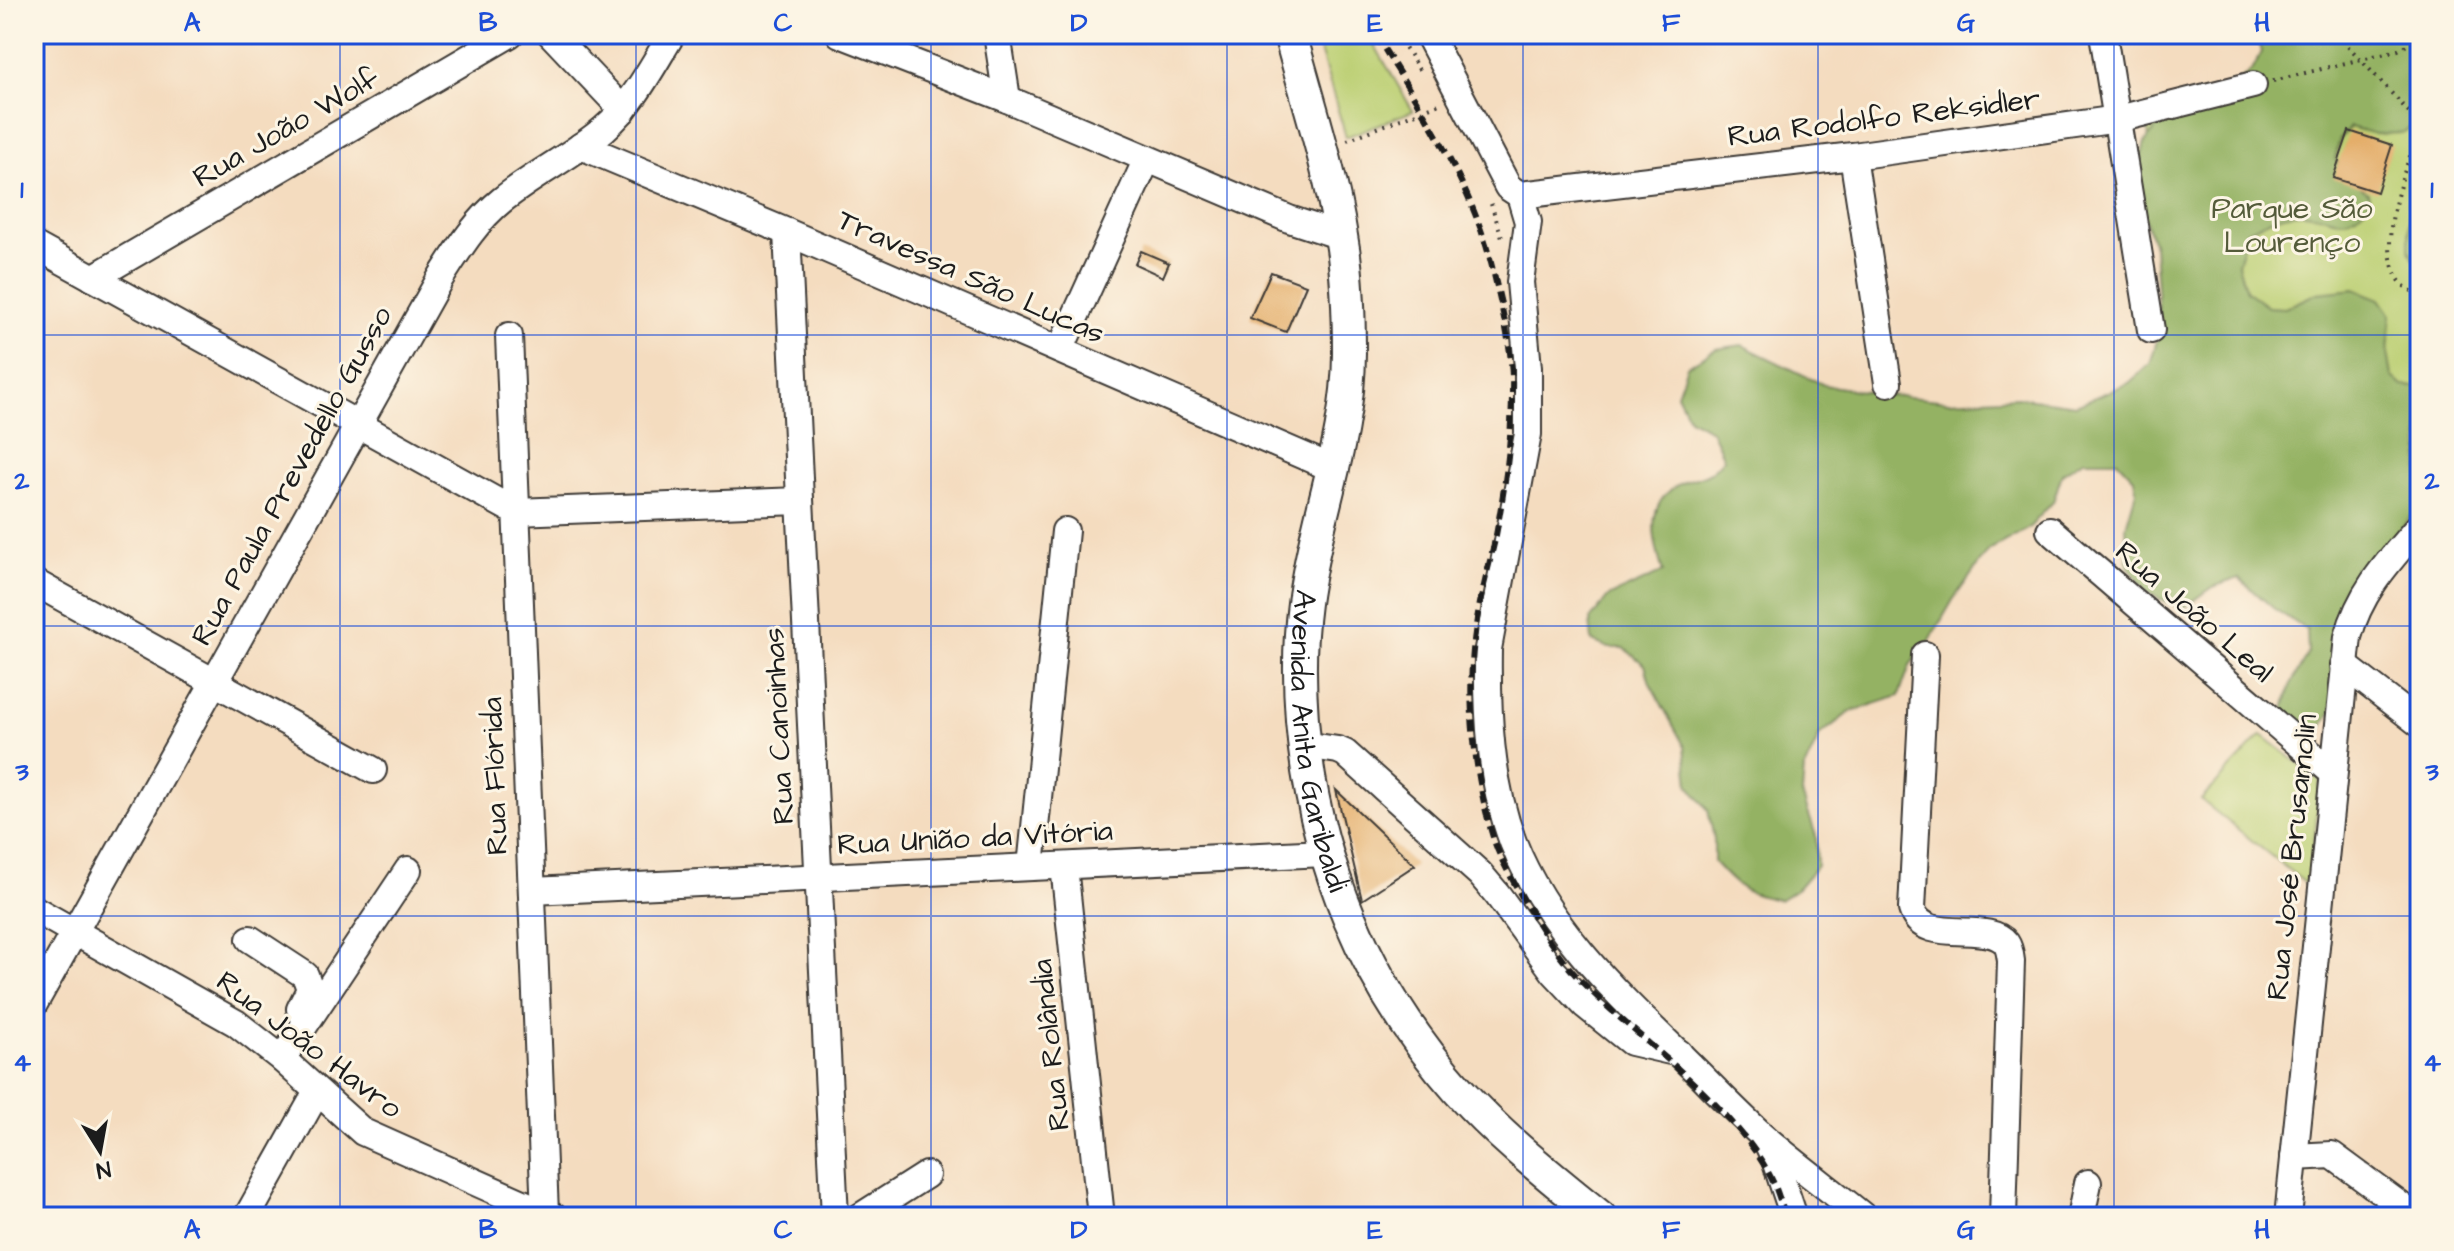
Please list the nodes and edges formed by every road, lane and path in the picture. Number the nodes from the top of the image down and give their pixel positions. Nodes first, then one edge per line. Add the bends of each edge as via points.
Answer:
1 (510, 34) edge
2 (551, 34) edge
3 (840, 34) edge
4 (997, 34) edge
5 (1290, 34) edge
6 (1428, 34) edge
7 (2103, 34) edge
8 (2337, 34) edge
9 (667, 37) edge
10 (2420, 38) edge
11 (2361, 60) junction
12 (2253, 85) joint
13 (1007, 99) junction
14 (1439, 104) dead end
15 (623, 110) junction
16 (2118, 119) junction
17 (2420, 124) edge
18 (2420, 134) edge
19 (581, 146) junction
20 (1321, 146) junction
21 (1853, 156) junction
22 (1147, 159) junction
23 (1520, 195) junction
24 (787, 232) junction
25 (1341, 236) junction
26 (37, 254) edge
27 (93, 278) junction
28 (2420, 294) edge
29 (2151, 330) dead end
30 (509, 336) dead end
31 (1060, 350) junction
32 (1888, 383) dead end
33 (358, 425) junction
34 (1334, 469) junction
35 (800, 501) junction
36 (516, 512) junction
37 (2420, 525) edge
38 (2050, 530) dead end
39 (1065, 531) dead end
40 (34, 582) edge
41 (1925, 655) dead end
42 (2344, 665) junction
43 (214, 682) junction
44 (2420, 724) edge
45 (1304, 745) junction
46 (373, 770) dead end
47 (2333, 773) junction
48 (1325, 853) junction
49 (1064, 866) junction
50 (1031, 867) junction
51 (408, 870) dead end
52 (819, 878) junction
53 (532, 891) junction
54 (34, 909) edge
55 (75, 932) junction
56 (250, 939) dead end
57 (34, 1004) edge
58 (308, 1021) junction
59 (1679, 1053) junction
60 (282, 1059) junction
61 (317, 1092) junction
62 (1764, 1137) junction
63 (2294, 1157) junction
64 (926, 1175) dead end
65 (2088, 1183) dead end
66 (549, 1215) edge
67 (247, 1217) edge
68 (835, 1217) edge
69 (860, 1217) edge
70 (1101, 1217) edge
71 (1600, 1217) edge
72 (1794, 1217) edge
73 (1864, 1217) edge
74 (2003, 1217) edge
75 (2081, 1217) edge
76 (2288, 1217) edge
77 (2416, 1217) edge

1 - 27 street, Rua João Wolf
2 - 15 street
3 - 13 street
4 - 13 street
5 - 20 main road, Avenida Anita Garibaldi
6 - 23 street via 1508,187
7 - 16 street
8 - 11 path
9 - 15 street, Rua Paula Prevedello Gusso
10 - 11 path
11 - 12 path
11 - 17 path
12 - 16 street, Rua Rodolfo Reksidler
13 - 22 street
14 - 20 path
15 - 19 street, Rua Paula Prevedello Gusso
16 - 21 street, Rua Rodolfo Reksidler
16 - 29 street
18 - 28 path via 2392,209 2391,258 2398,278
19 - 24 street, Travessa São Lucas
19 - 33 street, Rua Paula Prevedello Gusso via 482,219 441,277
20 - 25 main road, Avenida Anita Garibaldi
21 - 23 street, Rua Rodolfo Reksidler
21 - 32 street
22 - 25 street
22 - 31 street
23 - 59 street via 1528,222 1520,301 1528,434 1488,649 1496,770 1512,839 1545,905 1589,963
24 - 31 street, Travessa São Lucas
24 - 35 street, Rua Canoinhas
25 - 34 main road, Avenida Anita Garibaldi via 1349,355
26 - 27 street
27 - 33 street
30 - 36 street, Rua Flórida
31 - 34 street, Travessa São Lucas
33 - 36 street
33 - 43 street, Rua Paula Prevedello Gusso
34 - 45 main road, Avenida Anita Garibaldi via 1303,604
35 - 36 street
35 - 52 street, Rua Canoinhas
36 - 53 street, Rua Flórida
37 - 42 street, Rua José Brusamolin via 2362,598
38 - 47 street, Rua João Leal
39 - 50 street
40 - 43 street
41 - 74 street via 1912,909 1925,927 1993,935 2009,949
42 - 44 street
42 - 47 street, Rua José Brusamolin
43 - 46 street
43 - 55 street, Rua Paula Prevedello Gusso
45 - 48 main road, Avenida Anita Garibaldi
45 - 59 street via 1345,753 1464,859 1585,1005 1631,1042
47 - 63 street, Rua José Brusamolin
48 - 49 street, Rua União da Vitória
48 - 71 main road, Avenida Anita Garibaldi via 1369,961 1432,1060 1506,1139
49 - 50 street, Rua União da Vitória
49 - 70 street, Rua Rolândia
50 - 52 street, Rua União da Vitória
51 - 58 street
52 - 53 street, Rua União da Vitória
52 - 68 street, Rua Canoinhas
53 - 66 street, Rua Flórida
54 - 55 street, Rua João Havro
55 - 57 street, Rua Paula Prevedello Gusso
55 - 60 street, Rua João Havro via 218,1012
56 - 58 street via 305,975 310,989 300,1009
58 - 60 street
59 - 62 street
60 - 61 street, Rua João Havro
61 - 66 street, Rua João Havro via 363,1132
61 - 67 street
62 - 72 street
62 - 73 street
63 - 76 street, Rua José Brusamolin
63 - 77 street via 2332,1155
64 - 69 street
65 - 75 street

